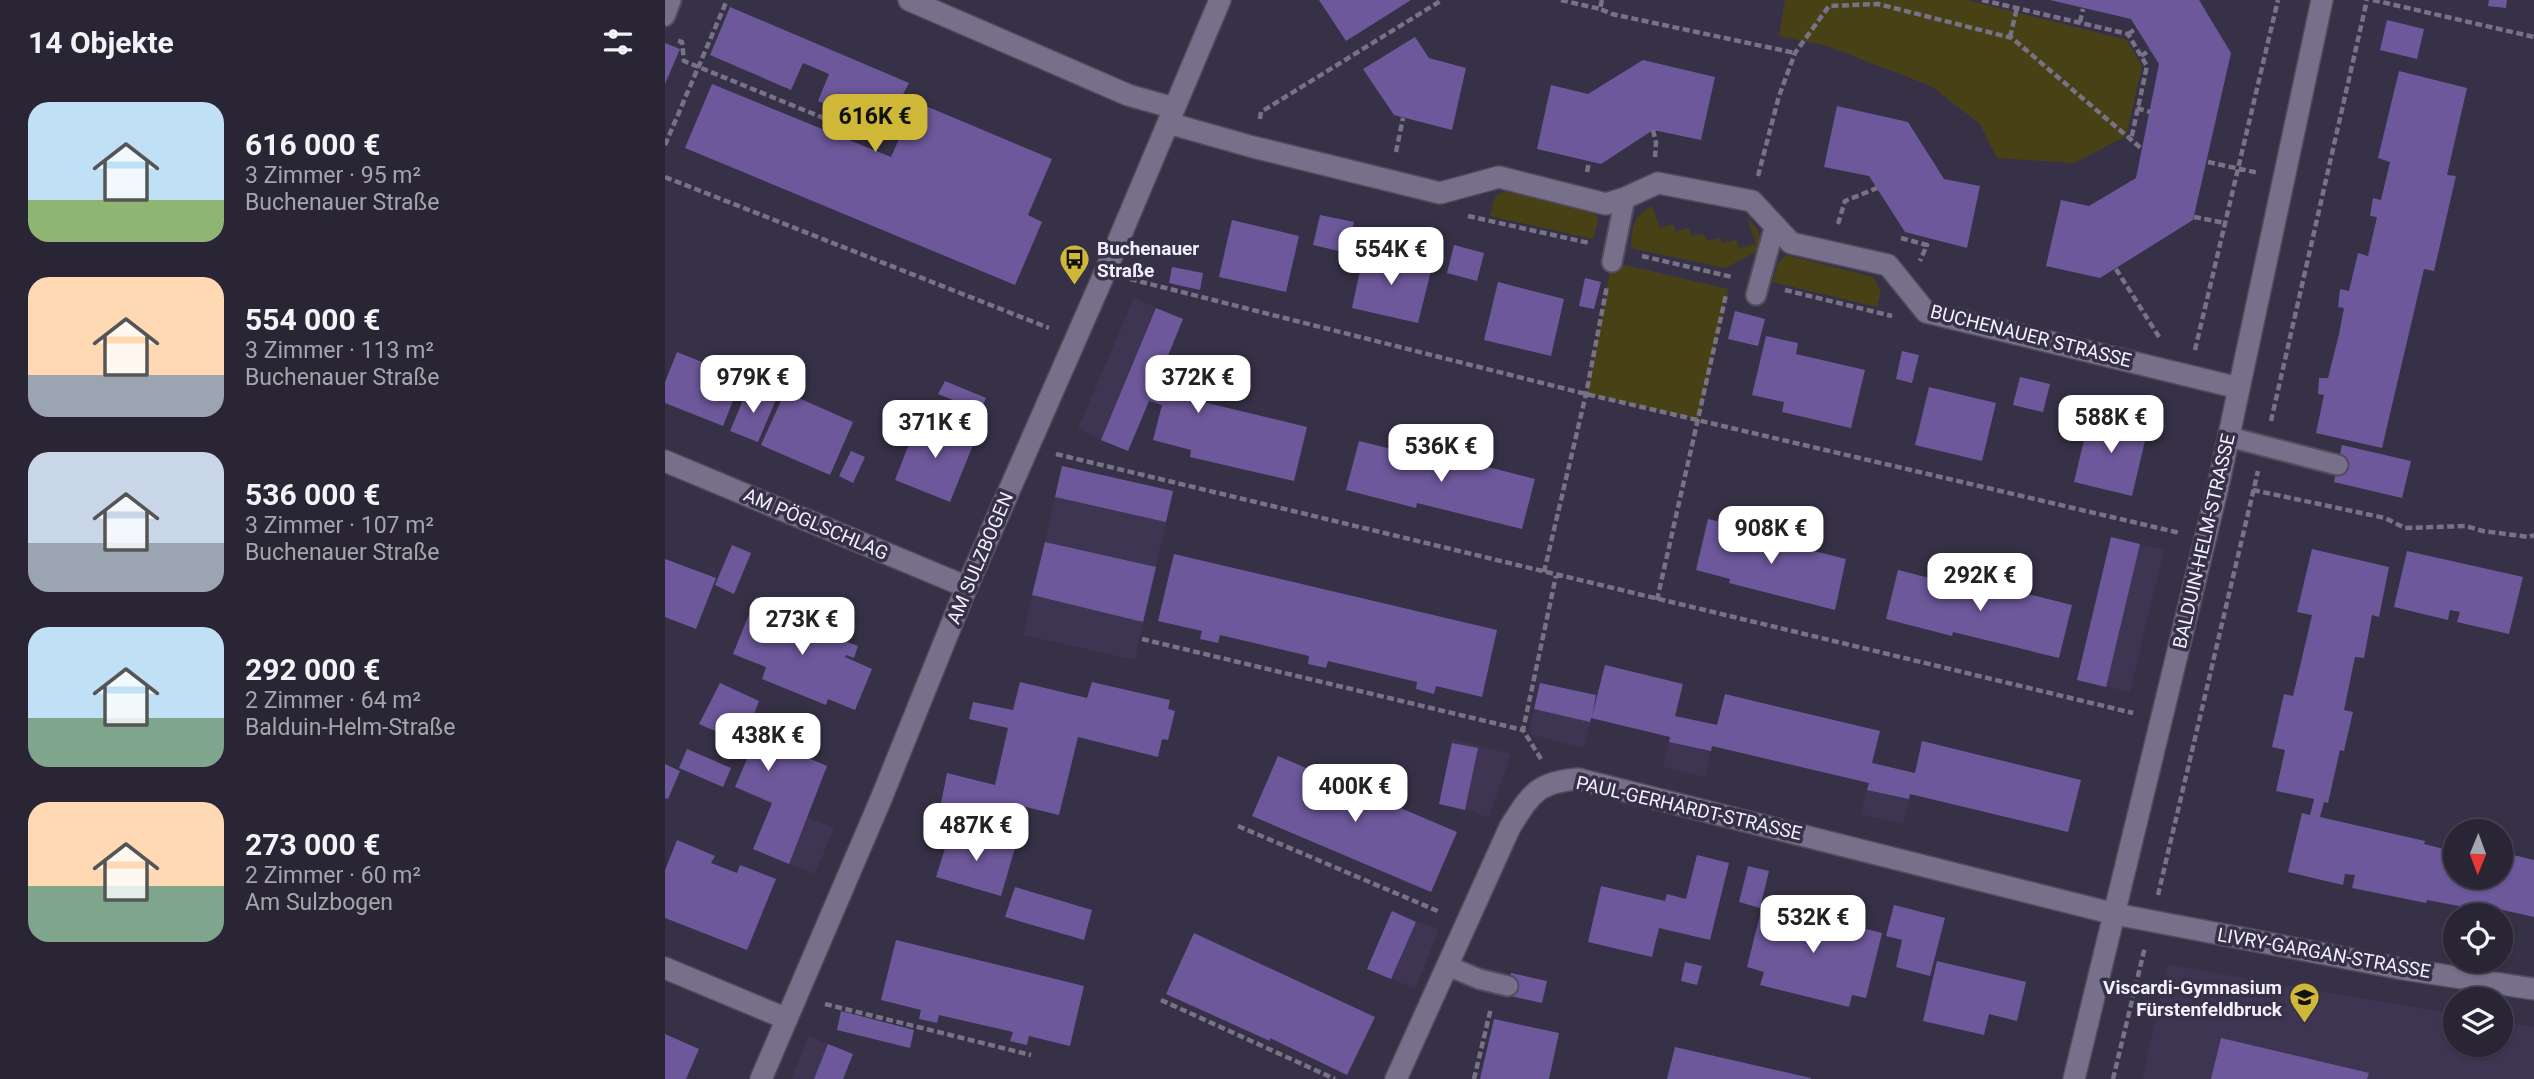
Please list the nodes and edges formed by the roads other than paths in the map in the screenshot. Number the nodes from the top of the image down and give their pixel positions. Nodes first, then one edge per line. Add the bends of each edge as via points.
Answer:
1 (671, 0) edge
2 (909, 0) edge
3 (1220, 0) edge
4 (2322, 0) edge
5 (665, 16) edge
6 (1171, 116) junction
7 (1625, 198) junction
8 (1775, 225) junction
9 (1613, 256) road end
10 (1758, 289) road end
11 (2239, 388) junction
12 (2229, 437) junction
13 (665, 461) edge
14 (2338, 465) dead end
15 (967, 587) junction
16 (2115, 914) junction
17 (1448, 965) junction
18 (665, 968) edge
19 (1508, 986) dead end
20 (2534, 989) edge
21 (787, 1019) junction
22 (761, 1079) edge
23 (1396, 1079) edge
24 (2074, 1079) edge

1 - 5 lane
2 - 6 street
3 - 6 street, AM SULZBOGEN
4 - 11 street, BALDUIN-HELM-STRASSE
6 - 7 street via 1253,147 1440,193 1499,177 1606,204
6 - 15 street, AM SULZBOGEN
7 - 8 street, BUCHENAUER STRASSE via 1658,183 1752,201
7 - 9 lane
8 - 10 lane
8 - 11 street, BUCHENAUER STRASSE via 1791,243 1888,265 1926,312 2191,366
11 - 12 street, BALDUIN-HELM-STRASSE
12 - 14 lane
12 - 16 street, BALDUIN-HELM-STRASSE
13 - 15 street, AM PÖGLSCHLAG
15 - 21 street, AM SULZBOGEN
16 - 17 street, PAUL-GERHARDT-STRASSE via 1578,779 1555,781 1531,795 1510,827
16 - 20 street, LIVRY-GARGAN-STRASSE
16 - 24 street, BALDUIN-HELM-STRASSE
17 - 19 lane
17 - 23 street, PAUL-GERHARDT-STRASSE
18 - 21 street
21 - 22 street, AM SULZBOGEN

